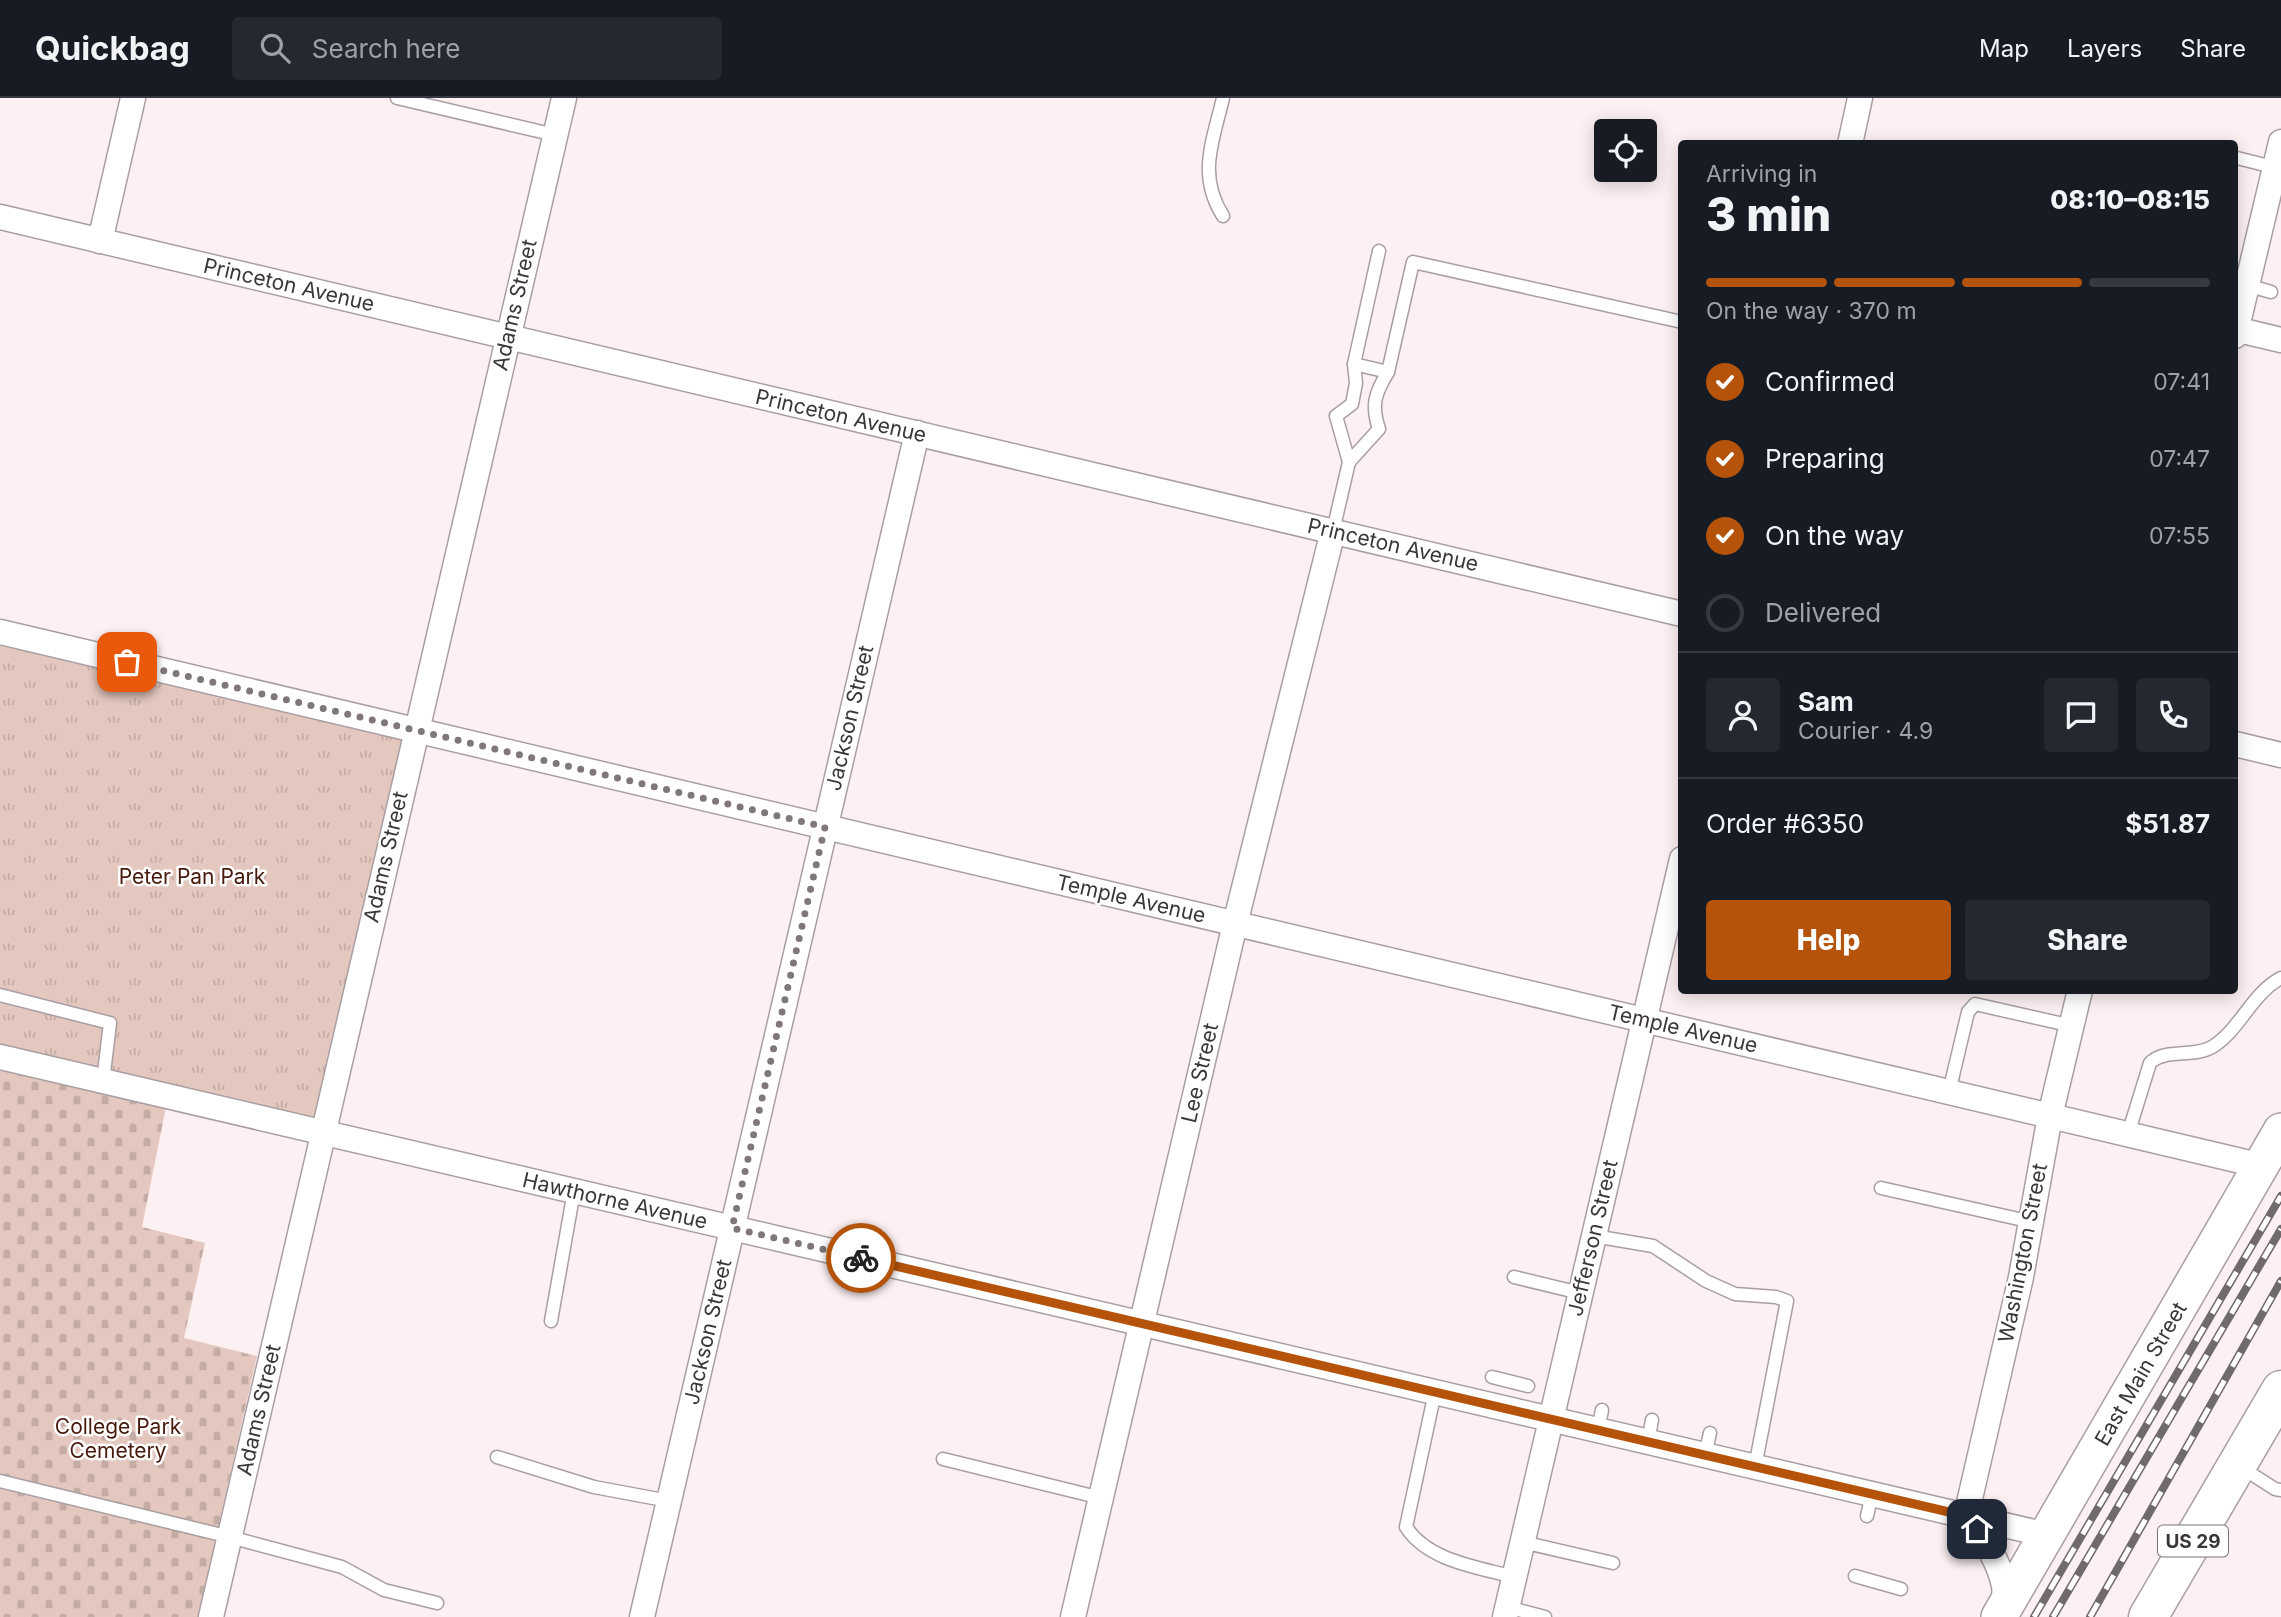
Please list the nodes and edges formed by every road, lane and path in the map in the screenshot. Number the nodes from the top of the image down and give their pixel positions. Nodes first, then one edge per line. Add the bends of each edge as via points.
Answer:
1 (133, 98) edge
2 (397, 98) edge
3 (564, 98) edge
4 (1223, 98) edge
5 (1860, 98) edge
6 (555, 135) junction
7 (1851, 140) edge
8 (2281, 142) edge
9 (2238, 158) edge
10 (2278, 168) edge
11 (2274, 199) edge
12 (1223, 216) dead end
13 (0, 217) edge
14 (100, 241) junction
15 (1379, 251) dead end
16 (1678, 321) edge
17 (2238, 326) edge
18 (2238, 332) edge
19 (508, 337) junction
20 (2281, 340) edge
21 (1354, 364) junction
22 (1388, 372) junction
23 (917, 433) junction
24 (1349, 462) junction
25 (1333, 531) junction
26 (1678, 613) edge
27 (0, 632) edge
28 (416, 730) junction
29 (2238, 745) edge
30 (2281, 755) edge
31 (825, 827) junction
32 (1678, 876) edge
33 (1235, 923) junction
34 (2281, 978) edge
35 (2079, 994) edge
36 (0, 995) edge
37 (1644, 1020) junction
38 (2072, 1026) junction
39 (0, 1057) edge
40 (103, 1081) junction
41 (1949, 1092) junction
42 (2050, 1116) junction
43 (2281, 1131) edge
44 (322, 1132) junction
45 (2128, 1134) junction
46 (2262, 1166) junction
47 (1881, 1188) dead end
48 (574, 1191) junction
49 (2032, 1222) junction
50 (732, 1228) junction
51 (1594, 1236) junction
52 (1514, 1277) dead end
53 (1580, 1293) junction
54 (551, 1321) dead end
55 (1142, 1323) junction
56 (1528, 1385) dead end
57 (1489, 1388) junction
58 (2281, 1390) edge
59 (1435, 1392) junction
60 (1551, 1419) junction
61 (497, 1457) dead end
62 (943, 1459) dead end
63 (2238, 1465) junction
64 (1755, 1467) junction
65 (0, 1481) edge
66 (2281, 1490) edge
67 (1101, 1498) junction
68 (669, 1501) junction
69 (1966, 1516) junction
70 (2047, 1535) junction
71 (230, 1537) junction
72 (1522, 1542) junction
73 (1613, 1563) dead end
74 (1855, 1576) dead end
75 (1514, 1577) junction
76 (1901, 1589) dead end
77 (438, 1603) dead end
78 (1506, 1612) edge
79 (2001, 1613) edge
80 (211, 1617) edge
81 (642, 1617) edge
82 (1073, 1617) edge
83 (1545, 1617) edge
84 (2148, 1617) edge

1 - 14 street
2 - 6 lane
3 - 6 street, Adams Street
4 - 12 lane via 1208,184
5 - 7 street
6 - 19 street, Adams Street
8 - 10 street
9 - 10 lane
10 - 11 street
11 - 17 street via 2259,289
13 - 14 street, Princeton Avenue
14 - 19 street, Princeton Avenue
15 - 21 lane
16 - 22 lane via 1413,262
18 - 20 street
19 - 23 street, Princeton Avenue
19 - 28 street, Adams Street
21 - 22 lane
21 - 24 lane via 1352,404 1336,416
22 - 24 lane via 1373,412 1379,429
23 - 25 street, Princeton Avenue
23 - 31 street, Jackson Street
24 - 25 lane
25 - 26 street, Princeton Avenue
25 - 33 street, Lee Street
27 - 28 street, Temple Avenue
28 - 31 street, Temple Avenue
28 - 44 street, Adams Street
29 - 30 street
31 - 33 street, Temple Avenue
31 - 50 street, Jackson Street
32 - 37 street, Jefferson Street
33 - 37 street, Temple Avenue
33 - 55 street, Lee Street
34 - 45 lane via 2211,1048 2160,1056 2150,1063
35 - 38 street, Washington Street
36 - 40 lane via 110,1023
37 - 41 street, Temple Avenue
37 - 51 street, Jefferson Street
38 - 41 lane via 1975,1004 1968,1012
38 - 42 street, Washington Street
39 - 40 street, Hawthorne Avenue
40 - 44 street, Hawthorne Avenue
41 - 42 street, Temple Avenue
42 - 45 street, Temple Avenue
42 - 49 street, Washington Street
43 - 46 street, East Main Street
44 - 48 street, Hawthorne Avenue
44 - 71 street, Adams Street
45 - 46 street, Temple Avenue
46 - 70 street, East Main Street
47 - 49 lane
48 - 50 street, Hawthorne Avenue
48 - 54 lane
49 - 69 street, Washington Street
50 - 55 street, Hawthorne Avenue
50 - 68 street, Jackson Street
51 - 53 street, Jefferson Street
51 - 64 lane via 1653,1246 1735,1294 1787,1301
52 - 53 lane
53 - 60 street, Jefferson Street
55 - 59 street, Hawthorne Avenue
55 - 67 street, Lee Street
56 - 57 lane
57 - 59 street, Hawthorne Avenue
57 - 60 street, Hawthorne Avenue
58 - 63 main road, US 29
59 - 75 lane via 1406,1527 1426,1548
60 - 64 street, Hawthorne Avenue via 1600,1420 1708,1444
60 - 72 street, Jefferson Street
61 - 68 lane via 594,1487
62 - 67 lane
63 - 66 lane
63 - 84 main road, US 29
64 - 69 street, Hawthorne Avenue via 1870,1505
65 - 71 lane
67 - 82 street, Lee Street
68 - 81 street, Jackson Street
69 - 70 street, Hawthorne Avenue
69 - 79 street via 2004,1586
70 - 79 street, East Main Street
71 - 77 lane via 342,1567 384,1590
71 - 80 street, Adams Street
72 - 73 lane
72 - 75 street, Jefferson Street
74 - 76 lane
75 - 78 street, Jefferson Street
78 - 83 lane

